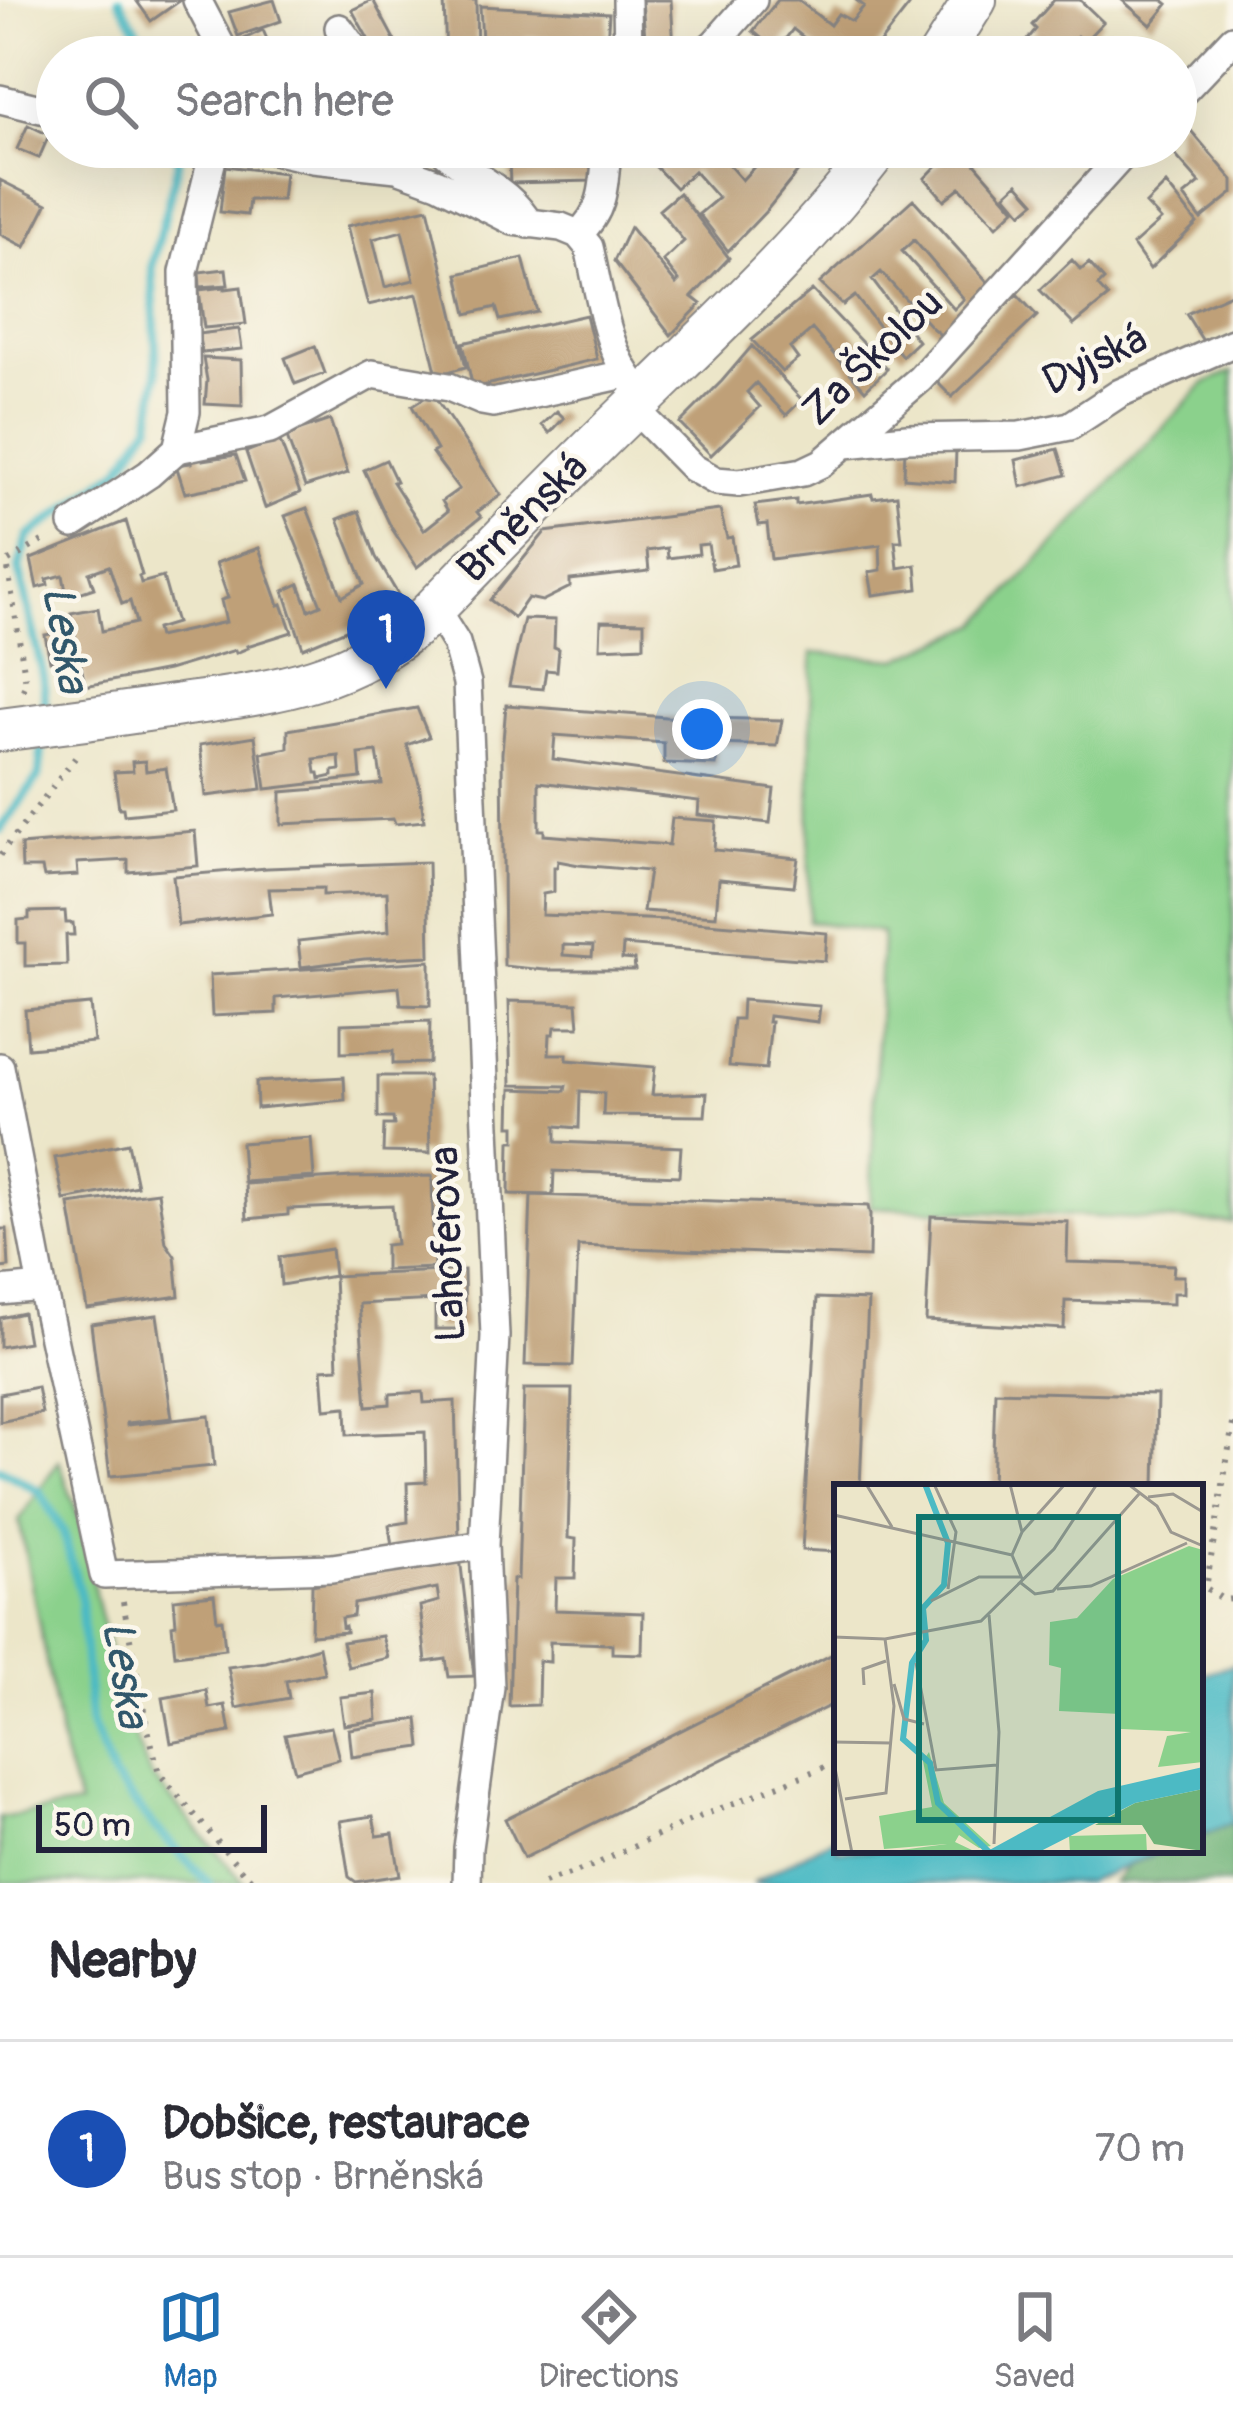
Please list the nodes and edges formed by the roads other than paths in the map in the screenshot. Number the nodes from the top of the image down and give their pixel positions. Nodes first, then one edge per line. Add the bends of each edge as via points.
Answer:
1 (197, 0) edge
2 (627, 0) edge
3 (753, 0) edge
4 (975, 0) edge
5 (339, 28) dead end
6 (216, 36) edge
7 (345, 36) edge
8 (628, 36) edge
9 (722, 36) edge
10 (952, 36) edge
11 (1233, 39) edge
12 (1197, 76) edge
13 (0, 99) edge
14 (36, 108) edge
15 (210, 168) edge
16 (397, 168) edge
17 (463, 168) edge
18 (605, 168) edge
19 (861, 168) edge
20 (1111, 168) edge
21 (529, 224) junction
22 (578, 234) junction
23 (1233, 343) edge
24 (635, 392) junction
25 (846, 444) junction
26 (177, 448) junction
27 (74, 524) dead end
28 (434, 608) junction
29 (38, 725) edge
30 (0, 1066) edge
31 (42, 1287) junction
32 (0, 1291) edge
33 (484, 1545) junction
34 (467, 1883) edge

1 - 6 street
2 - 8 street
3 - 9 street
4 - 10 main road
5 - 7 street
11 - 12 street
13 - 14 street
15 - 26 street via 184,272 186,412
16 - 21 street
17 - 21 street via 509,197
18 - 22 street via 600,206
19 - 24 main road, Brněnská via 729,317
20 - 25 street, Za Školou via 920,379
21 - 22 street
22 - 24 street
23 - 25 street, Dyjská via 1120,393 1070,425 1020,436
24 - 25 street, Za Školou via 693,468 728,483 803,472
24 - 26 street, Brněnská via 494,403 372,374 270,430
24 - 28 main road, Brněnská
26 - 27 street
28 - 29 main road, Brněnská via 383,649 309,683
28 - 33 street, Lahoferova via 456,643 467,683 496,1336
30 - 31 street
31 - 32 street
31 - 33 street via 104,1575 332,1568
33 - 34 street, Lahoferova via 490,1687

